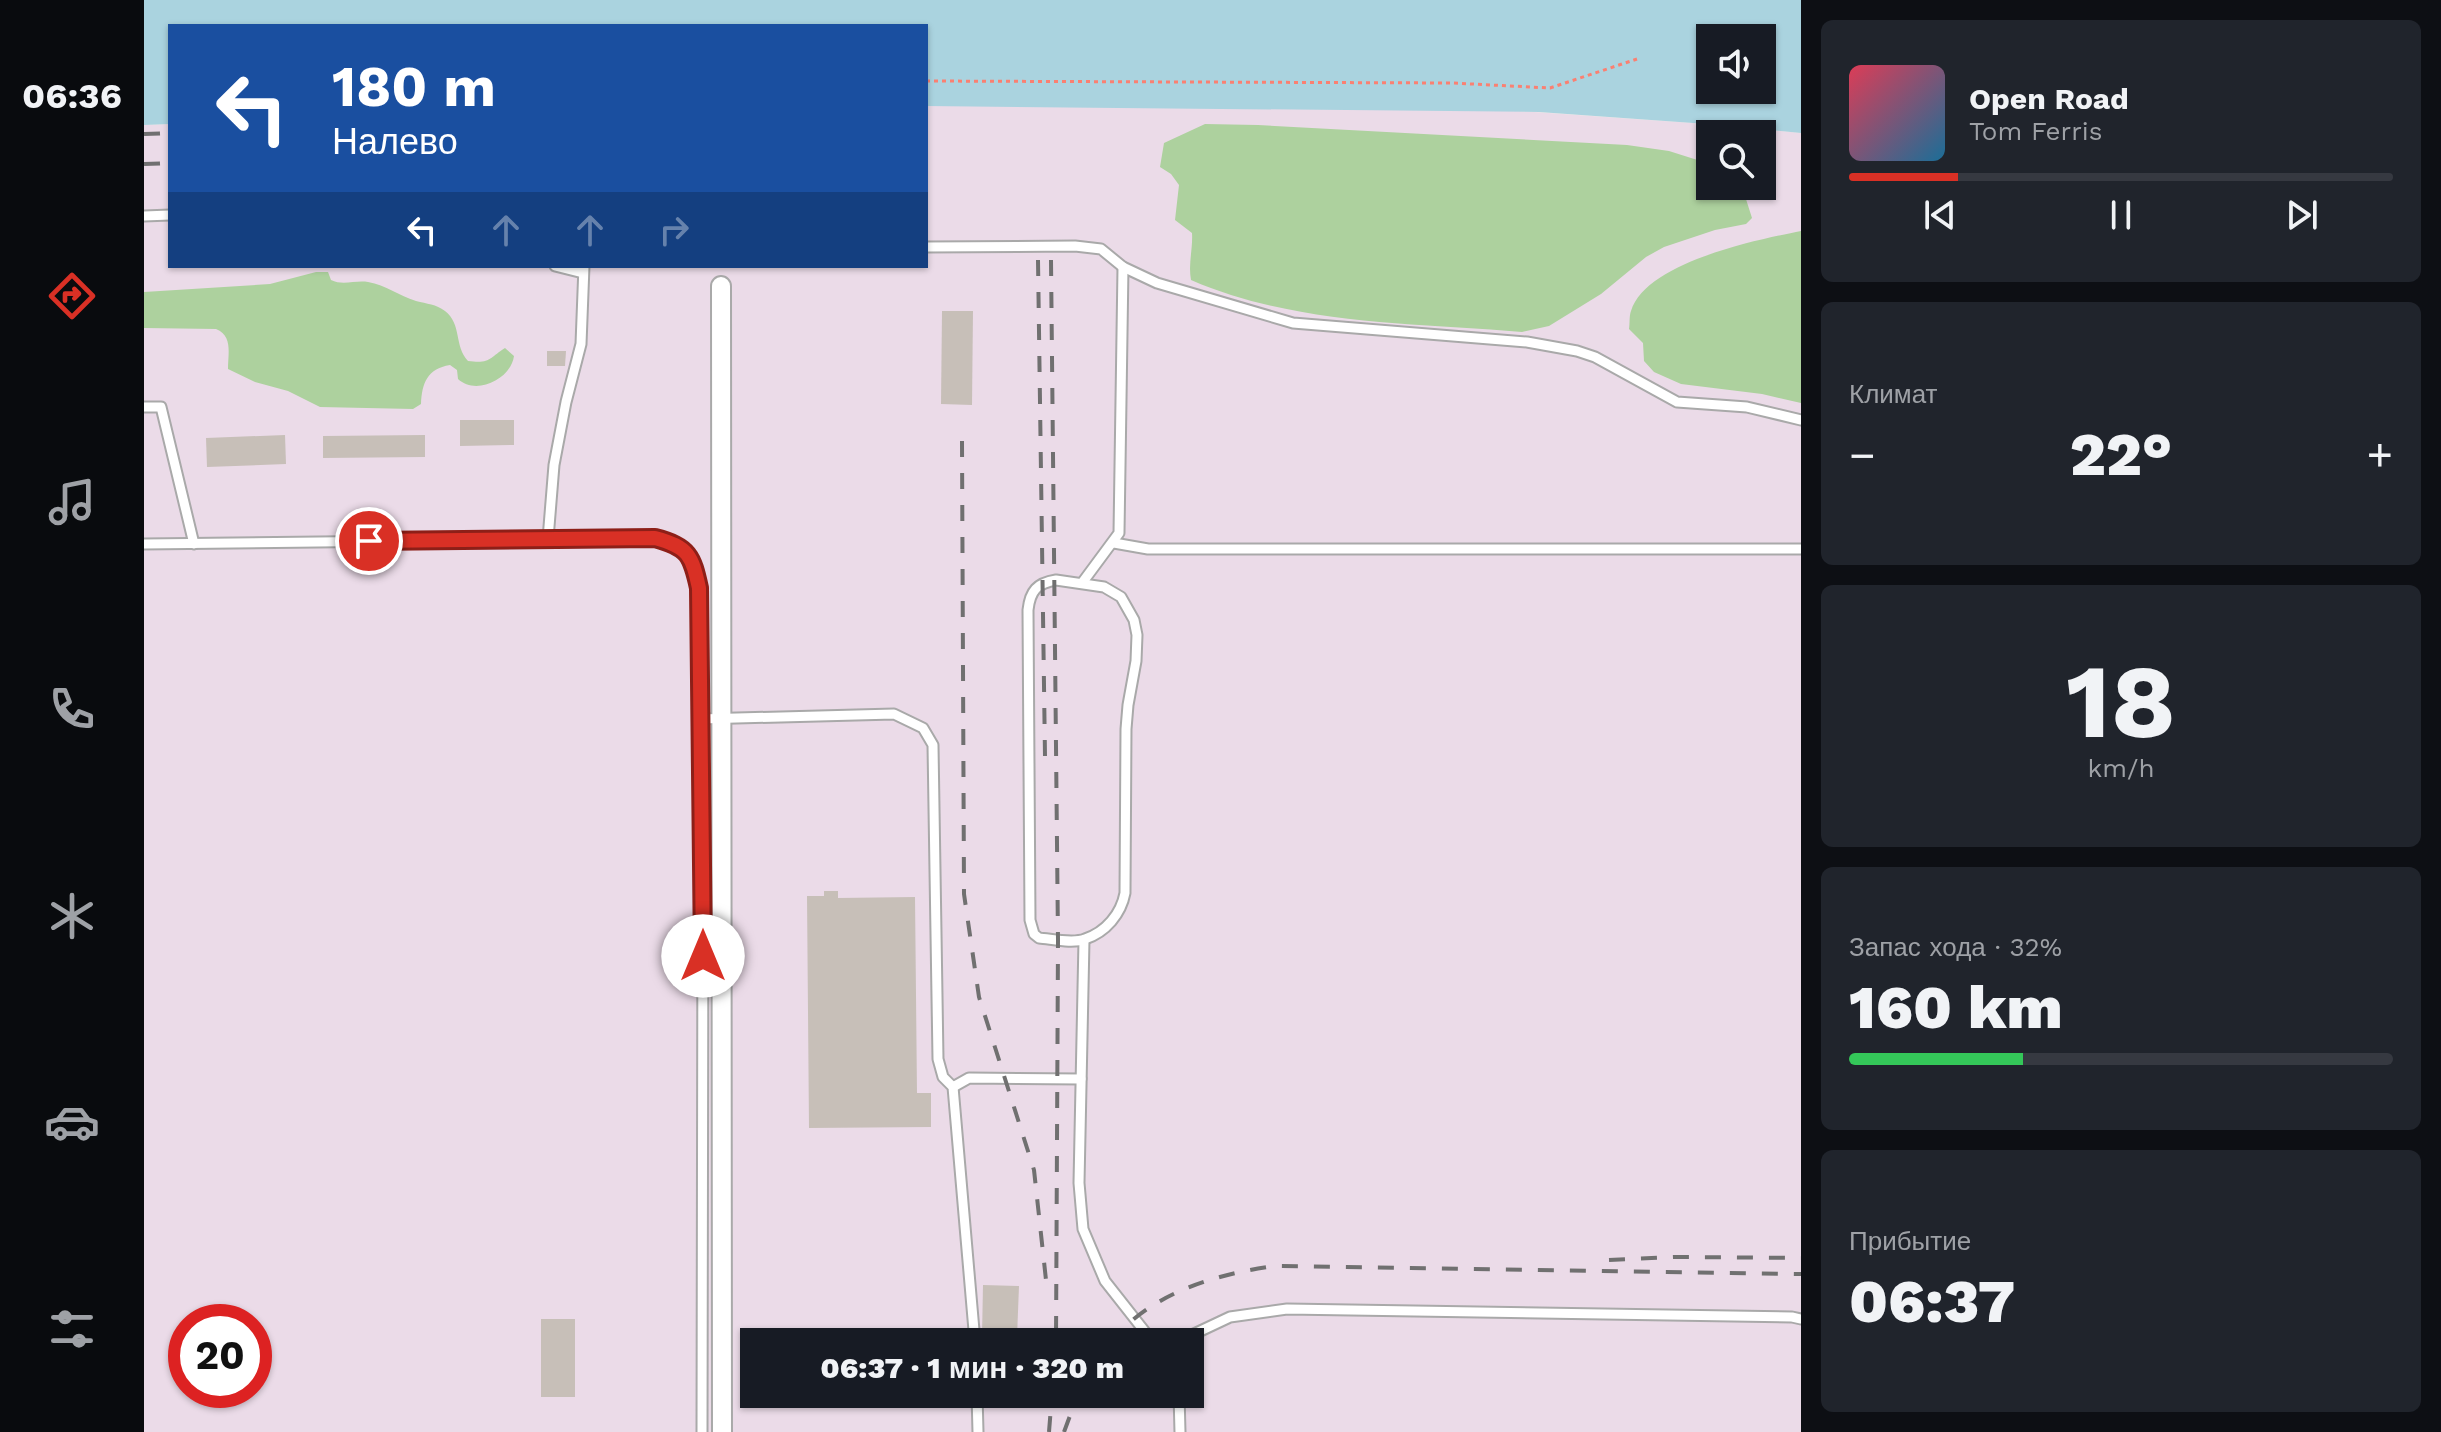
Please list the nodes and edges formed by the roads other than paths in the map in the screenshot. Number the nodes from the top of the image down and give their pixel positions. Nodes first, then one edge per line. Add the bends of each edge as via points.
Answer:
1 (168, 215) edge
2 (144, 216) edge
3 (928, 247) edge
4 (1123, 267) junction
5 (583, 269) edge
6 (721, 286) dead end
7 (144, 407) edge
8 (1801, 420) edge
9 (548, 539) junction
10 (1114, 543) junction
11 (144, 544) edge
12 (194, 544) junction
13 (1801, 549) edge
14 (1082, 583) junction
15 (700, 719) junction
16 (721, 719) junction
17 (1084, 940) junction
18 (1081, 1079) junction
19 (953, 1087) junction
20 (1801, 1319) edge
21 (974, 1328) edge
22 (1142, 1328) edge
23 (1204, 1329) edge
24 (977, 1408) edge
25 (1179, 1408) edge
26 (702, 1432) edge
27 (722, 1432) edge
28 (978, 1432) edge
29 (1180, 1432) edge

1 - 2 lane
3 - 4 lane via 1088,246 1101,249
4 - 8 lane via 1157,283 1293,323 1527,342 1577,351 1677,402 1747,407
4 - 10 lane via 1121,517
5 - 9 lane via 581,344 554,465
6 - 16 street
7 - 12 lane via 161,407
9 - 12 lane
9 - 15 lane via 655,538 685,550 699,588 695,668
10 - 13 lane via 1148,549
10 - 14 lane
11 - 12 lane
14 - 17 lane via 1121,597 1137,635 1126,729 1123,907
14 - 17 lane via 1043,582 1033,589 1028,610 1031,928 1039,938
15 - 16 lane
15 - 26 lane
16 - 19 lane via 894,714 929,736 935,756 938,1059 943,1077
16 - 27 street
17 - 18 lane
18 - 19 lane via 969,1078
18 - 22 lane via 1083,1229 1105,1281
19 - 21 lane
20 - 23 lane via 1287,1309 1230,1317
24 - 28 lane
25 - 29 lane

